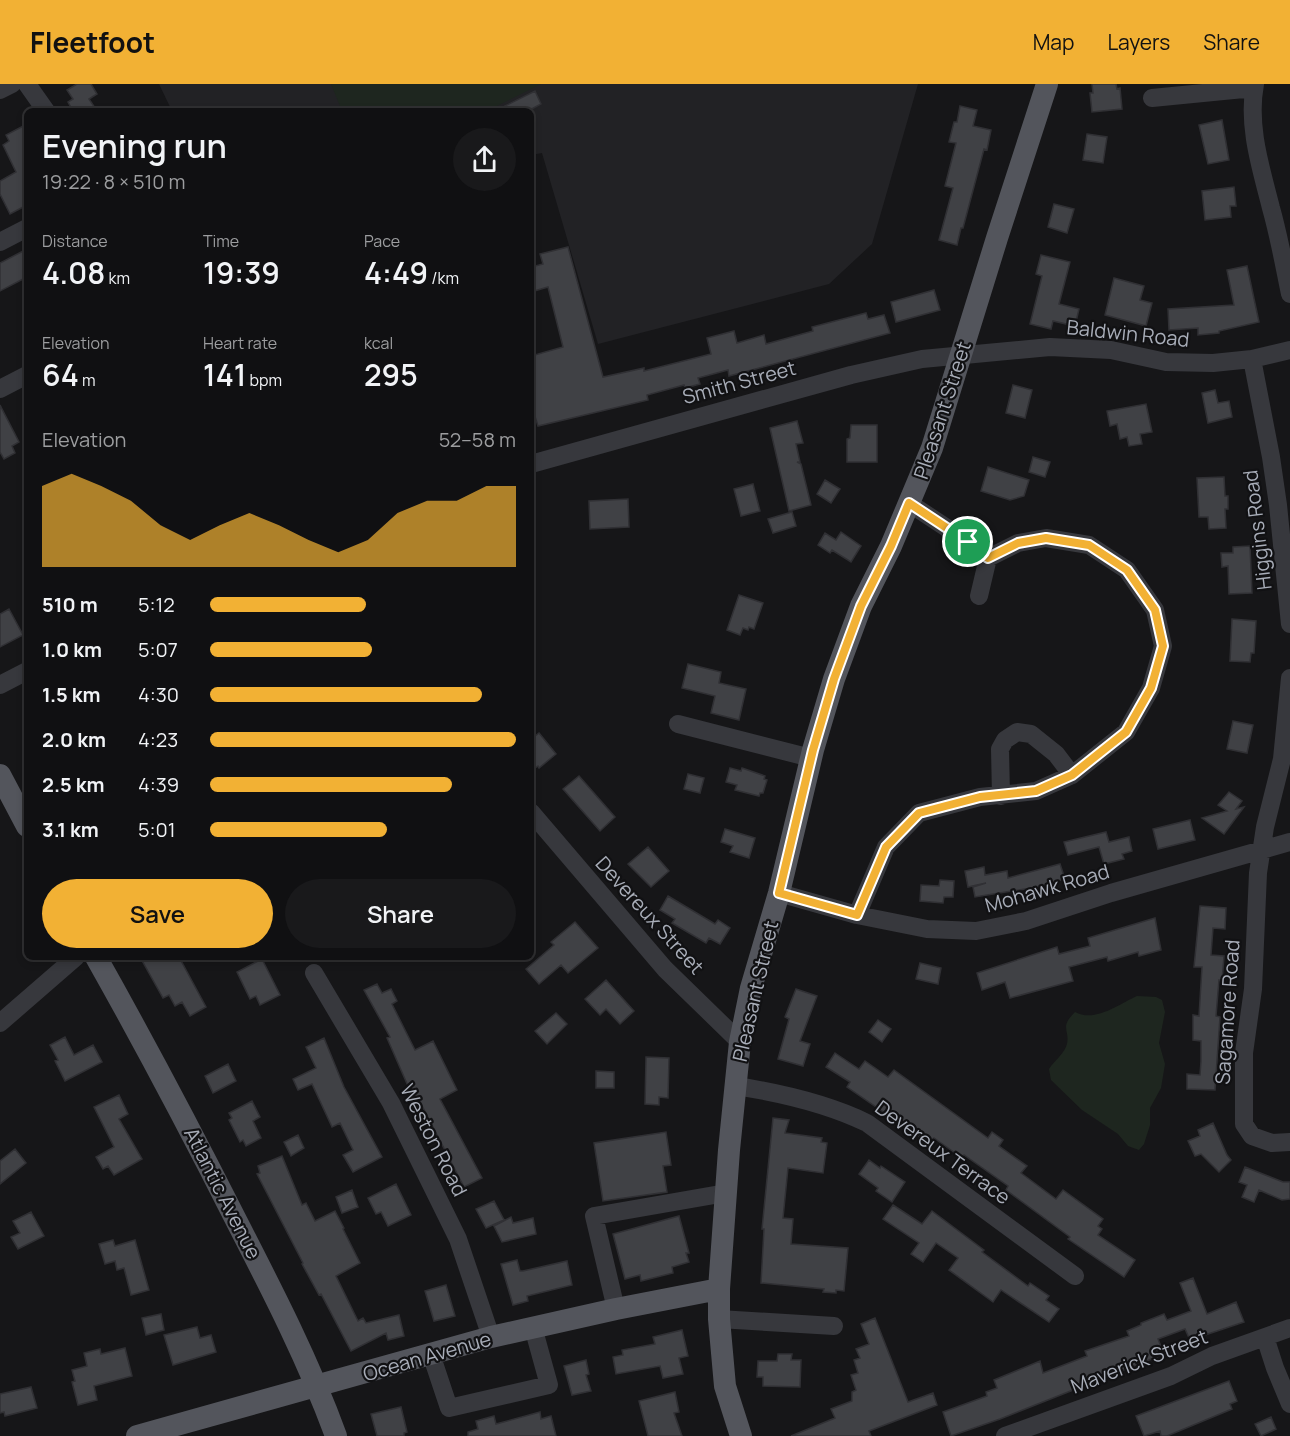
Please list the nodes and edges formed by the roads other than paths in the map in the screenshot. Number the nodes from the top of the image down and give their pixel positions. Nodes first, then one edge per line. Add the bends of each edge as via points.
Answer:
1 (12, 84) edge
2 (27, 84) edge
3 (1047, 84) edge
4 (1254, 86) edge
5 (0, 90) edge
6 (1152, 98) dead end
7 (44, 108) edge
8 (24, 230) edge
9 (0, 242) edge
10 (1290, 294) edge
11 (1290, 350) edge
12 (961, 355) junction
13 (1252, 359) junction
14 (24, 377) edge
15 (0, 389) edge
16 (534, 463) edge
17 (909, 503) junction
18 (988, 558) junction
19 (979, 596) dead end
20 (1290, 624) edge
21 (24, 673) edge
22 (1290, 678) edge
23 (0, 685) edge
24 (678, 724) dead end
25 (811, 758) junction
26 (0, 775) edge
27 (1072, 775) junction
28 (1001, 796) junction
29 (534, 816) edge
30 (24, 820) edge
31 (1290, 842) edge
32 (1262, 850) junction
33 (779, 893) junction
34 (857, 915) junction
35 (73, 960) edge
36 (98, 960) edge
37 (314, 973) dead end
38 (0, 1023) edge
39 (740, 1042) junction
40 (736, 1086) junction
41 (1290, 1142) edge
42 (726, 1193) junction
43 (1075, 1276) dead end
44 (719, 1289) junction
45 (616, 1309) junction
46 (719, 1319) junction
47 (834, 1326) dead end
48 (533, 1328) junction
49 (1290, 1328) edge
50 (491, 1337) junction
51 (1265, 1337) junction
52 (431, 1354) junction
53 (318, 1387) junction
54 (1290, 1404) edge
55 (137, 1436) edge
56 (336, 1436) edge
57 (741, 1436) edge
58 (1005, 1436) edge

1 - 5 street
2 - 7 street
3 - 12 main road, Pleasant Street
4 - 6 street
4 - 10 street via 1257,151
8 - 9 street
11 - 13 street, Baldwin Road
12 - 13 street, Baldwin Road via 1050,347 1111,350 1166,362
12 - 16 street, Smith Street via 922,359 851,375
12 - 17 main road, Pleasant Street via 932,448
13 - 20 street, Higgins Road via 1276,486
14 - 15 street
17 - 18 street
17 - 25 main road, Pleasant Street via 861,606
18 - 19 street
18 - 27 street via 1018,543 1046,538 1089,545 1127,570 1155,610 1163,646 1151,688 1126,732
21 - 23 street
22 - 32 street via 1282,759
24 - 25 street
25 - 33 main road, Pleasant Street
26 - 30 main road
27 - 28 street via 1036,791
27 - 28 street via 1056,754 1031,734 1017,732 1000,749
28 - 34 street via 980,797 919,813 886,847
29 - 39 street, Devereux Street via 665,969
31 - 32 street, Mohawk Road
32 - 34 street, Mohawk Road via 1026,921 976,931 927,929
32 - 41 street, Sagamore Road via 1253,989 1244,1053 1244,1124 1252,1136 1272,1143
33 - 34 street, Mohawk Road
33 - 39 main road, Pleasant Street
35 - 38 street
36 - 53 main road, Atlantic Avenue via 200,1148
37 - 50 street, Weston Road via 391,1103 453,1228
39 - 40 main road, Pleasant Street
40 - 42 main road, Pleasant Street
40 - 43 street, Devereux Terrace via 778,1092 867,1123
42 - 44 main road, Pleasant Street
42 - 45 street via 594,1216
44 - 45 main road, Ocean Avenue
44 - 46 main road, Pleasant Street
45 - 48 main road, Ocean Avenue
46 - 47 street
46 - 57 main road, Pleasant Street via 725,1386
48 - 50 main road, Ocean Avenue
48 - 52 street via 549,1385 448,1408
49 - 51 street, Maverick Street
50 - 52 main road, Ocean Avenue
51 - 54 street
51 - 58 street, Maverick Street
52 - 53 main road, Ocean Avenue
53 - 55 main road, Ocean Avenue
53 - 56 main road, Atlantic Avenue

